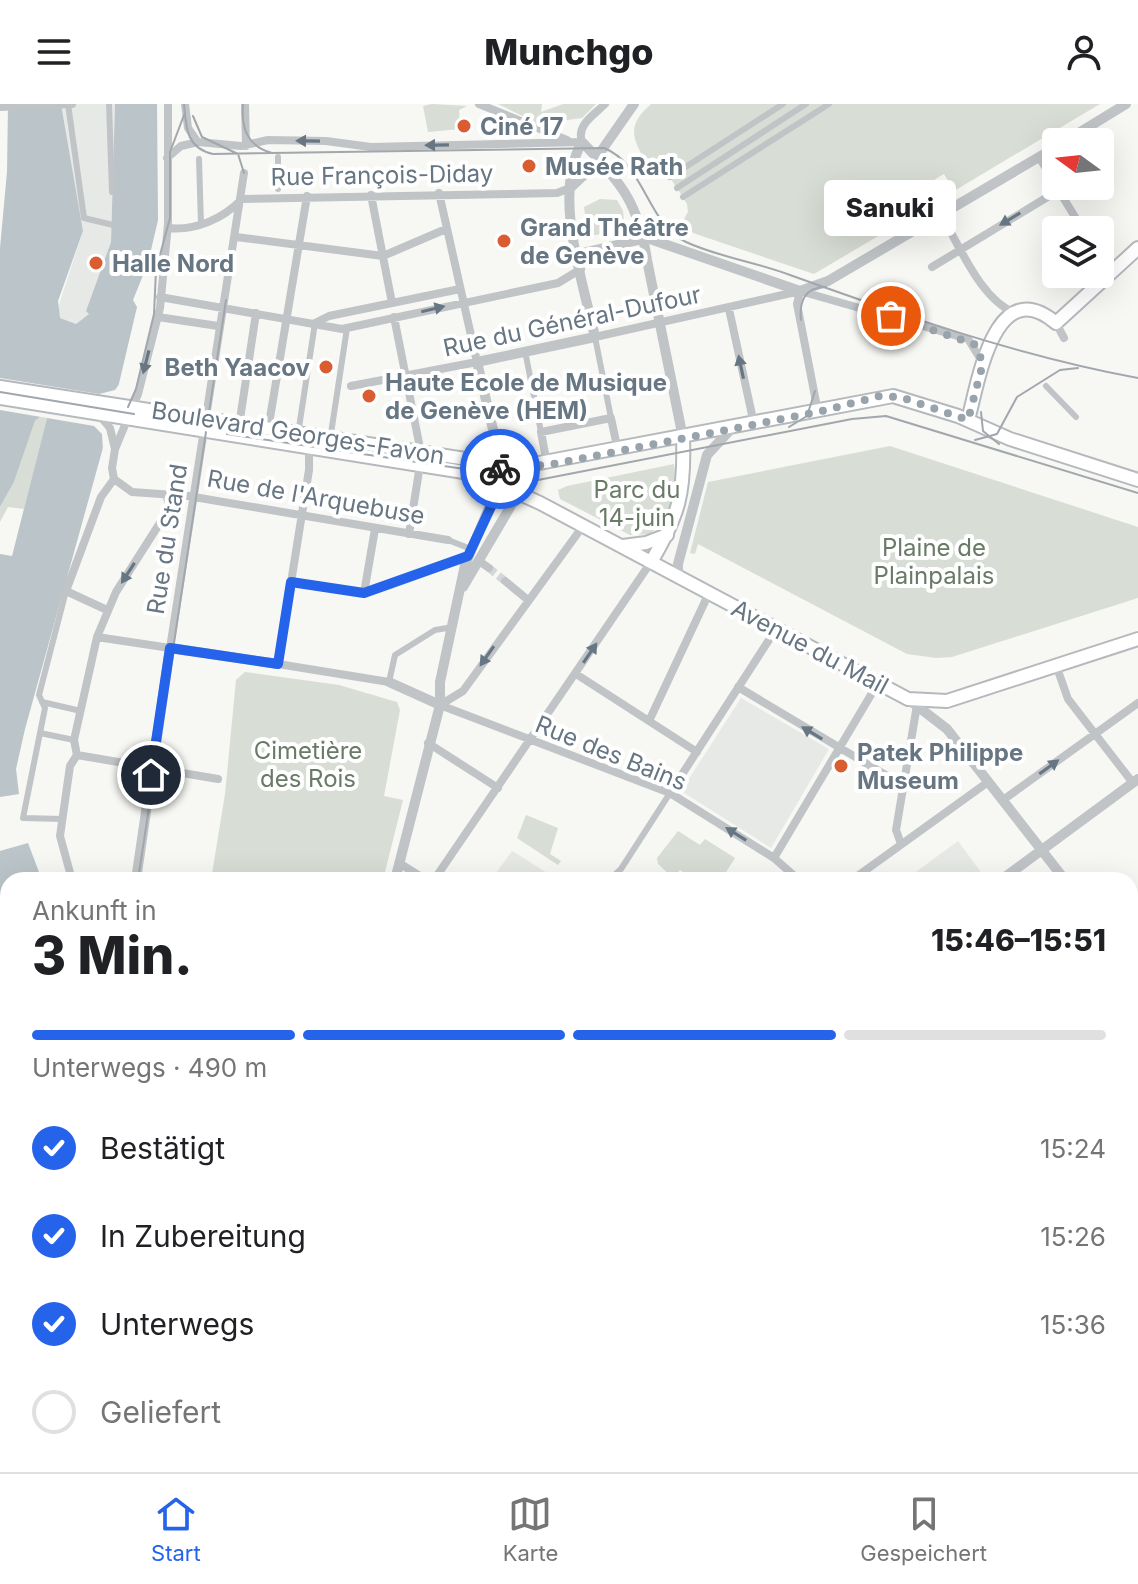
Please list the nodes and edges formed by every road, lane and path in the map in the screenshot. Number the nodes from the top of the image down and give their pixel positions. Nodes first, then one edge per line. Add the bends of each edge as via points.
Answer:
1 (70, 104) edge
2 (109, 104) edge
3 (168, 104) edge
4 (185, 104) edge
5 (245, 104) edge
6 (479, 104) edge
7 (605, 104) edge
8 (634, 104) edge
9 (783, 104) edge
10 (806, 104) edge
11 (829, 104) edge
12 (1126, 104) edge
13 (62, 105) edge
14 (4, 108) edge
15 (0, 118) edge
16 (1087, 128) edge
17 (577, 139) junction
18 (198, 142) junction
19 (246, 146) junction
20 (1042, 155) edge
21 (278, 157) dead end
22 (1039, 157) junction
23 (167, 158) junction
24 (598, 158) junction
25 (199, 159) dead end
26 (1042, 162) edge
27 (244, 173) dead end
28 (670, 177) dead end
29 (570, 188) junction
30 (677, 188) dead end
31 (278, 189) dead end
32 (112, 192) dead end
33 (439, 193) junction
34 (371, 195) junction
35 (307, 196) junction
36 (683, 197) dead end
37 (1042, 197) edge
38 (242, 199) junction
39 (941, 215) junction
40 (113, 225) dead end
41 (201, 225) junction
42 (168, 228) junction
43 (446, 229) junction
44 (236, 237) junction
45 (647, 238) junction
46 (300, 245) junction
47 (1138, 248) edge
48 (961, 249) junction
49 (578, 254) junction
50 (383, 256) junction
51 (932, 267) dead end
52 (581, 269) junction
53 (1114, 270) edge
54 (1094, 288) edge
55 (460, 289) junction
56 (800, 291) junction
57 (160, 297) junction
58 (464, 302) junction
59 (392, 303) junction
60 (225, 304) junction
61 (729, 309) junction
62 (256, 313) junction
63 (1015, 313) junction
64 (158, 317) junction
65 (394, 317) junction
66 (288, 318) junction
67 (315, 323) junction
68 (660, 323) junction
69 (1056, 323) junction
70 (218, 326) junction
71 (347, 328) junction
72 (595, 337) junction
73 (1064, 338) dead end
74 (525, 351) junction
75 (477, 362) junction
76 (983, 363) junction
77 (407, 376) junction
78 (351, 386) dead end
79 (1046, 386) dead end
80 (0, 387) edge
81 (0, 398) edge
82 (818, 412) junction
83 (131, 413) junction
84 (112, 416) junction
85 (1076, 417) dead end
86 (611, 418) junction
87 (968, 420) junction
88 (204, 425) junction
89 (754, 425) junction
90 (239, 426) junction
91 (731, 429) junction
92 (268, 430) junction
93 (541, 432) junction
94 (298, 435) junction
95 (493, 437) junction
96 (683, 438) junction
97 (330, 440) junction
98 (309, 448) junction
99 (115, 449) junction
100 (618, 451) junction
101 (421, 460) junction
102 (481, 464) junction
103 (548, 465) junction
104 (500, 466) junction
105 (114, 479) junction
106 (1138, 480) edge
107 (499, 484) junction
108 (166, 495) junction
109 (523, 495) junction
110 (195, 497) junction
111 (301, 517) junction
112 (583, 526) junction
113 (375, 529) junction
114 (409, 534) junction
115 (667, 535) junction
116 (448, 540) joint
117 (620, 546) junction
118 (473, 555) junction
119 (651, 562) junction
120 (489, 568) tunnel mouth
121 (678, 576) junction
122 (505, 581) tunnel mouth
123 (291, 582) junction
124 (66, 591) junction
125 (364, 593) junction
126 (709, 593) junction
127 (528, 600) junction
128 (107, 610) junction
129 (453, 627) junction
130 (776, 629) junction
131 (97, 637) junction
132 (1138, 639) edge
133 (170, 648) junction
134 (278, 664) junction
135 (1056, 665) junction
136 (576, 674) junction
137 (389, 682) junction
138 (878, 683) junction
139 (738, 687) junction
140 (947, 701) junction
141 (42, 702) junction
142 (913, 702) junction
143 (1138, 703) edge
144 (440, 705) junction
145 (81, 711) junction
146 (649, 721) junction
147 (947, 729) junction
148 (40, 733) junction
149 (1095, 734) junction
150 (74, 740) junction
151 (531, 741) junction
152 (428, 743) junction
153 (839, 749) junction
154 (697, 752) junction
155 (77, 755) junction
156 (152, 769) junction
157 (218, 779) dead end
158 (1136, 781) edge
159 (988, 782) junction
160 (904, 786) junction
161 (498, 788) junction
162 (670, 793) junction
163 (1003, 800) junction
164 (62, 819) junction
165 (901, 844) junction
166 (1042, 850) junction
167 (774, 858) junction
168 (399, 863) junction
169 (70, 872) edge
170 (137, 872) edge
171 (397, 872) edge
172 (413, 872) edge
173 (440, 872) edge
174 (618, 872) edge
175 (790, 872) edge
176 (863, 872) edge
177 (1012, 872) edge
178 (1059, 872) edge

1 - 13 street
1 - 40 street via 84,218
2 - 32 street
3 - 23 street
4 - 18 street via 188,128
5 - 19 street
6 - 17 street
7 - 17 street
8 - 24 street
9 - 28 street
10 - 30 street
11 - 36 street
12 - 16 street
13 - 14 street
14 - 15 street
17 -> 19 street via 371,147 276,140
17 - 24 street
17 - 29 street
18 - 19 street
18 - 23 street via 186,143
20 - 22 street
21 - 31 street
22 - 26 street
22 - 39 street
23 - 42 street
24 - 29 street
24 - 45 street via 631,203
25 - 41 street
27 - 38 street, Rue du Stand
29 - 33 street, Rue François-Diday via 557,193
29 - 49 street
33 - 34 street, Rue François-Diday
33 - 43 street
34 - 35 street, Rue François-Diday
34 - 50 street
35 - 38 street, Rue François-Diday
35 - 46 street
37 -> 48 street
38 - 41 street
38 - 44 street, Rue du Stand
39 - 48 street
39 - 56 street via 828,281
41 - 42 street
42 - 57 street
43 - 50 street
43 - 55 street
44 - 46 street
44 - 60 street, Rue du Stand
45 - 49 street
45 - 56 street
45 - 68 street
46 - 50 street
46 - 66 street
47 - 53 main road
48 - 51 street
48 - 63 street via 999,305
49 - 52 street
50 - 59 street
52 - 58 street via 566,281
52 - 72 street
54 - 69 main road
55 - 58 street
55 - 59 street
56 - 61 street, Rue du Général-Dufour
56 - 76 street via 968,339
56 - 82 street via 797,304
57 - 60 street
57 - 64 street
65 -> 58 street
58 - 75 street
59 - 67 street
60 - 62 street
60 - 70 street, Rue du Stand
61 - 68 street, Rue du Général-Dufour
89 -> 61 street
62 - 66 street
62 - 90 street
63 - 69 main road via 1036,312
63 - 76 main road via 995,329
64 - 70 street
64 -> 83 street
65 - 71 street
65 - 77 street
66 - 67 street
66 - 92 street
67 - 71 street
67 - 94 street
68 - 72 street, Rue du Général-Dufour
68 - 96 street
69 - 73 street
70 - 88 street, Rue du Stand
71 - 97 street
72 - 74 street, Rue du Général-Dufour
72 - 86 street
74 - 75 street, Rue du Général-Dufour
74 - 93 street
75 - 77 street, Rue du Général-Dufour
75 - 95 street
76 - 87 main road
77 - 78 street, Rue du Général-Dufour
77 - 101 street
79 - 85 street
80 - 84 main road
81 - 84 main road
82 - 87 main road, Boulevard Georges-Favon via 889,396
82 - 89 main road, Boulevard Georges-Favon
83 - 84 main road, Boulevard Georges-Favon
83 - 88 main road, Boulevard Georges-Favon
83 - 99 street
84 - 99 street
86 - 93 street
86 - 100 street
87 - 106 main road, Boulevard Georges-Favon
88 - 90 main road, Boulevard Georges-Favon
88 - 98 main road, Boulevard Georges-Favon
88 - 110 street, Rue du Stand
89 - 91 main road, Boulevard Georges-Favon
90 - 92 main road, Boulevard Georges-Favon
91 - 96 main road, Boulevard Georges-Favon
91 - 121 street via 707,455
92 - 94 main road, Boulevard Georges-Favon
93 - 103 street
94 - 97 main road, Boulevard Georges-Favon
95 - 102 main road
95 - 104 street
96 - 100 main road, Boulevard Georges-Favon
96 - 115 main road via 683,491
97 - 101 main road, Boulevard Georges-Favon
98 - 101 main road, Boulevard Georges-Favon
98 - 111 street
99 - 105 street
100 - 103 main road, Boulevard Georges-Favon
101 - 102 main road, Boulevard Georges-Favon
101 - 107 main road, Boulevard Georges-Favon
101 - 114 street
102 - 104 main road, Boulevard Georges-Favon
103 - 104 main road, Boulevard Georges-Favon
104 - 107 street
105 - 108 street, Rue de l'Arquebuse via 127,490
105 - 124 street via 101,497
107 - 109 main road, Avenue du Mail
107 - 118 street
108 - 110 street, Rue de l'Arquebuse
108 -> 128 street via 171,503 167,514
109 - 112 main road, Avenue du Mail
109 - 118 street
110 - 111 street, Rue de l'Arquebuse
110 - 133 street, Rue du Stand
111 - 113 street, Rue de l'Arquebuse
111 - 123 street
112 - 117 main road, Avenue du Mail
112 - 127 street
113 - 114 street, Rue de l'Arquebuse
113 - 125 street
114 - 116 street, Rue de l'Arquebuse
115 - 117 main road
115 - 119 main road
116 - 118 street, Rue de l'Arquebuse
117 - 119 main road, Avenue du Mail
118 - 120 street
118 - 125 street
118 - 129 street
119 - 121 main road, Avenue du Mail
136 -> 119 street
121 - 126 main road, Avenue du Mail
122 - 127 street
123 - 125 street
123 - 134 street
124 - 128 street
124 - 141 street via 39,695
126 - 130 main road, Avenue du Mail
126 - 146 street
127 -> 144 street via 463,691
128 - 131 street
129 - 137 street via 435,630 395,655
129 - 144 street
130 - 138 main road, Avenue du Mail
130 - 139 street
131 - 133 street
131 - 145 street
132 - 135 main road, Avenue du Mail
133 - 134 street
133 - 156 street, Rue du Stand
134 - 137 street
135 - 140 main road, Avenue du Mail
135 - 149 street via 1068,699
136 - 146 street
136 - 151 street
137 - 144 street
138 - 142 main road, Avenue du Mail
138 - 153 street
153 -> 139 street
139 - 154 street
140 - 142 main road, Avenue du Mail
140 - 147 street
141 - 145 street
141 - 148 street
142 - 147 street
142 - 160 street
143 - 149 street
144 - 151 street, Rue des Bains
144 - 152 street
145 - 150 street
146 - 154 street
147 - 159 street
148 - 150 street
148 - 164 street via 23,818
149 - 158 street
163 -> 149 street
150 - 155 street
151 - 161 street
151 - 162 street, Rue des Bains
152 - 161 street
152 - 168 street
153 - 160 street
153 - 167 street
154 - 162 street
155 - 156 street
155 - 164 street via 70,766
156 - 157 street
156 - 170 street, Rue du Stand
158 - 166 street
159 - 163 street
159 - 165 street
160 - 165 street via 896,830
161 - 173 street
167 -> 162 street, Rue des Bains
162 - 174 street
163 - 166 street
164 - 169 street via 60,836
165 - 176 street
166 - 177 street
166 - 178 street
167 - 175 street, Rue des Bains
168 - 171 street
168 - 172 street

